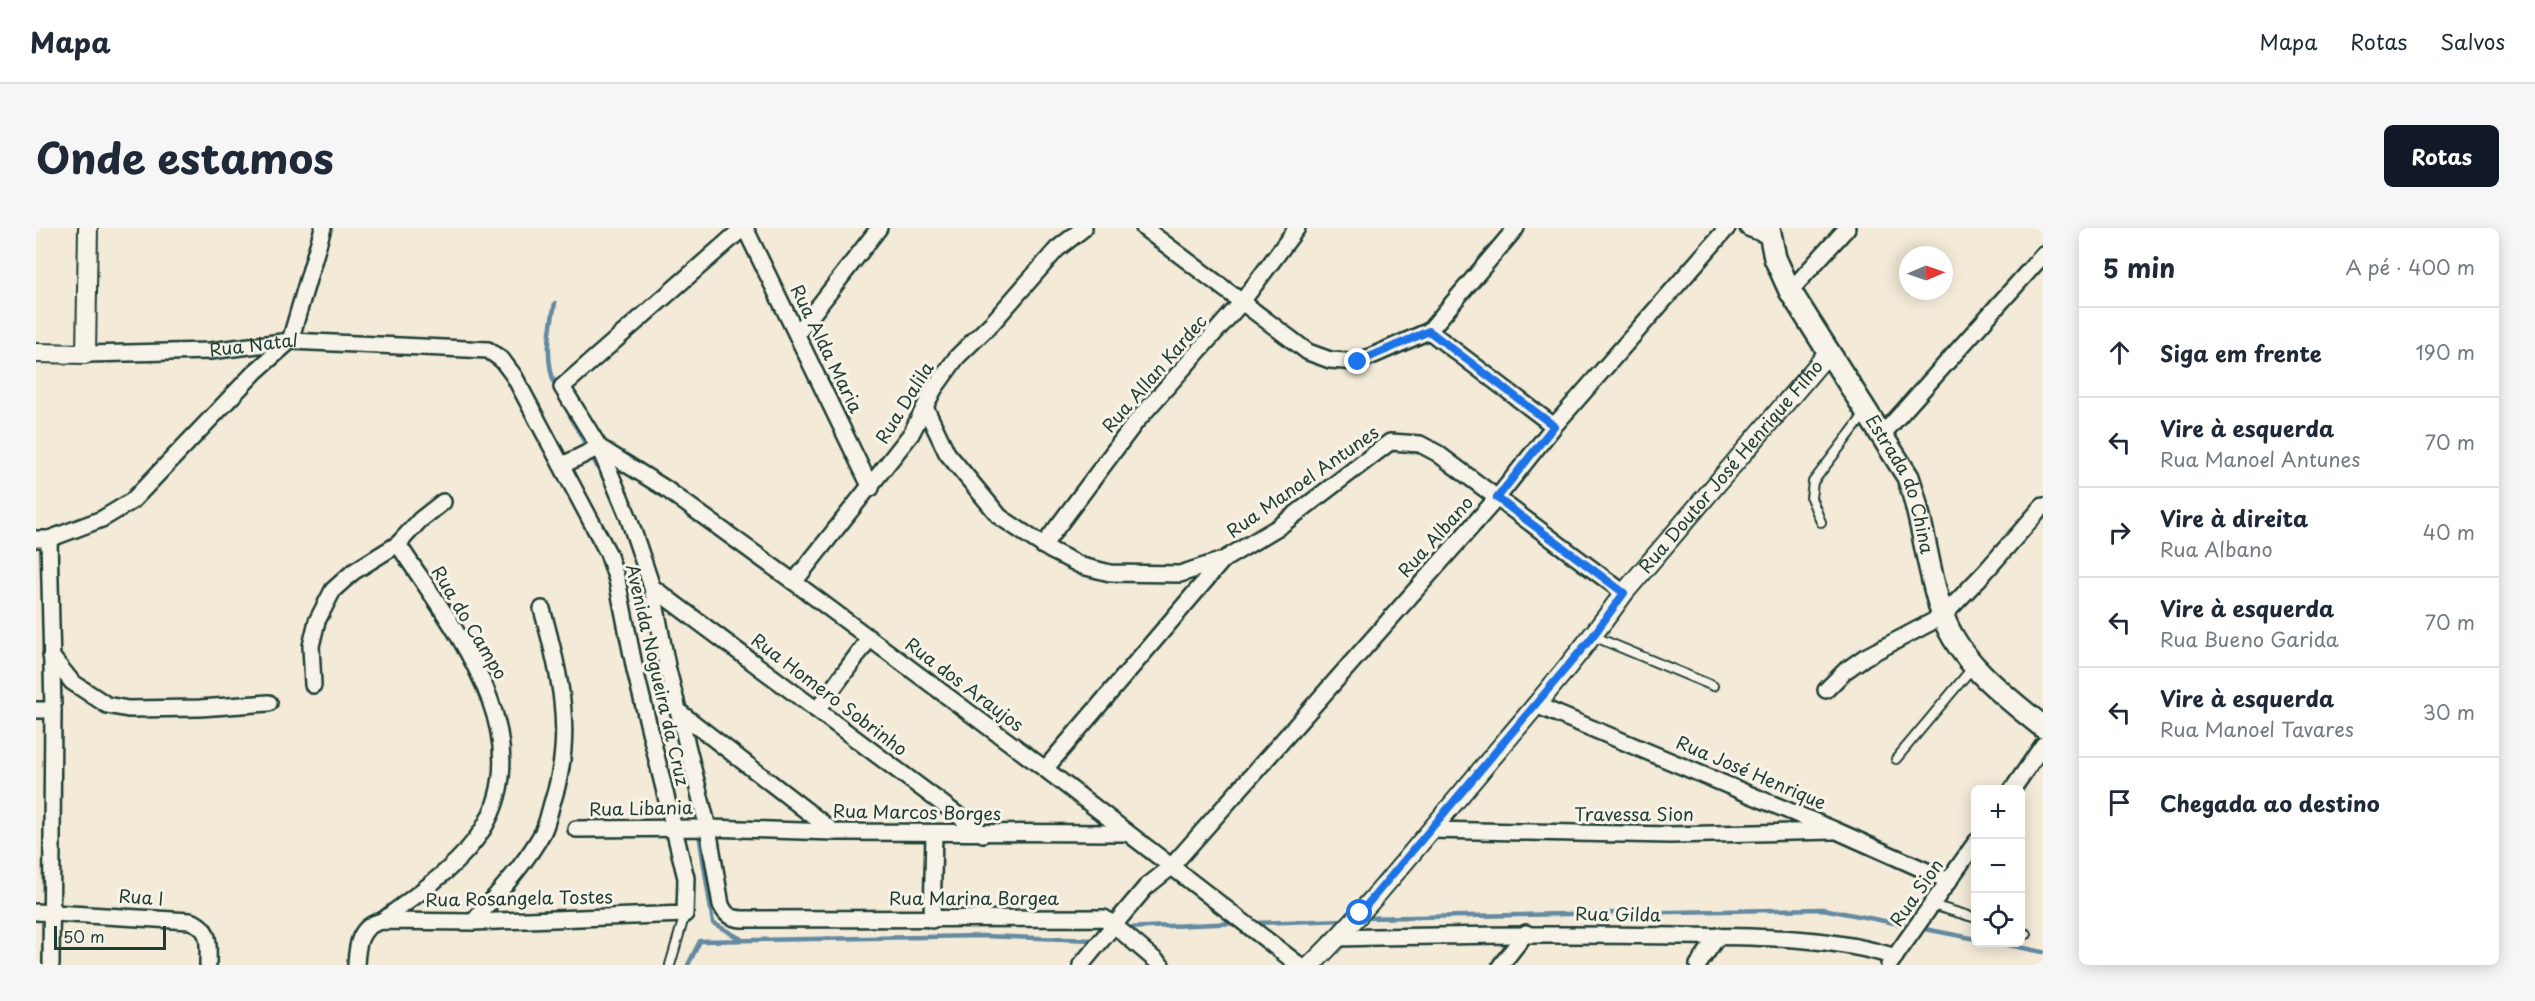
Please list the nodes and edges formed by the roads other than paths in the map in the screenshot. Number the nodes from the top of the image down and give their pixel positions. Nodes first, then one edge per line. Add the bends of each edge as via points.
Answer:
1 (88, 228) edge
2 (322, 228) edge
3 (744, 228) edge
4 (879, 228) edge
5 (1084, 228) edge
6 (1144, 228) edge
7 (1297, 228) edge
8 (1516, 228) edge
9 (1727, 228) edge
10 (1748, 228) edge
11 (1847, 228) edge
12 (1769, 232) edge
13 (2043, 255) edge
14 (1790, 291) junction
15 (1241, 303) junction
16 (1429, 331) junction
17 (797, 334) junction
18 (290, 341) junction
19 (472, 349) joint
20 (36, 353) edge
21 (1828, 353) junction
22 (86, 354) junction
23 (925, 407) junction
24 (1866, 412) junction
25 (1554, 426) junction
26 (1882, 435) junction
27 (595, 449) junction
28 (567, 463) junction
29 (871, 488) junction
30 (1497, 498) junction
31 (443, 502) dead end
32 (2043, 506) edge
33 (1821, 522) dead end
34 (42, 539) edge
35 (398, 544) junction
36 (1043, 546) junction
37 (1223, 560) junction
38 (794, 582) junction
39 (652, 586) junction
40 (1624, 593) junction
41 (542, 609) dead end
42 (1942, 616) junction
43 (1593, 636) junction
44 (869, 639) junction
45 (51, 656) junction
46 (1974, 666) junction
47 (314, 685) dead end
48 (1713, 686) dead end
49 (1827, 690) dead end
50 (269, 703) dead end
51 (1536, 705) junction
52 (36, 710) edge
53 (53, 710) junction
54 (817, 710) junction
55 (678, 711) junction
56 (2043, 728) edge
57 (2043, 745) edge
58 (1896, 759) dead end
59 (1045, 769) junction
60 (2015, 785) edge
61 (706, 828) junction
62 (576, 829) dead end
63 (676, 829) junction
64 (1431, 830) junction
65 (1837, 831) junction
66 (834, 832) junction
67 (934, 833) junction
68 (1125, 833) junction
69 (982, 834) junction
70 (1971, 849) edge
71 (1170, 868) junction
72 (1948, 881) junction
73 (1932, 905) junction
74 (43, 912) edge
75 (684, 914) junction
76 (1971, 917) edge
77 (751, 919) joint
78 (932, 920) junction
79 (382, 921) junction
80 (473, 922) junction
81 (1349, 926) junction
82 (1113, 932) junction
83 (1526, 933) junction
84 (1718, 936) junction
85 (1892, 961) edge
86 (51, 965) edge
87 (208, 965) edge
88 (356, 965) edge
89 (670, 965) edge
90 (1081, 965) edge
91 (1161, 965) edge
92 (1299, 965) edge
93 (1311, 965) edge
94 (1502, 965) edge
95 (1698, 965) edge

1 - 22 street
2 - 18 street
3 - 17 street, Rua Alda Maria
3 - 27 street, Avenida Nogueira da Cruz via 562,387
4 - 17 street
5 - 23 street, Rua Dalila via 1057,249 957,357
6 - 15 street
7 - 15 street, Rua Allan Kardec
8 - 16 street
9 - 25 street, Rua Albano
10 - 12 street
11 - 14 street
12 - 14 main road, Estrada do China via 1775,258
13 - 26 street
14 - 21 main road, Estrada do China
15 - 16 street via 1308,352 1330,360 1358,362
15 - 36 street, Rua Allan Kardec via 1135,423
16 - 25 street
17 - 29 street, Rua Alda Maria
18 - 19 street, Rua Natal
18 - 22 street, Rua Natal via 210,351
18 - 34 street via 255,372 132,501 102,519
19 - 28 street, Avenida Nogueira da Cruz via 488,350 502,360
20 - 22 street, Rua Natal
21 - 24 main road, Estrada do China
21 - 40 street, Rua Doutor José Henrique Filho
23 - 29 street, Rua Dalila via 912,434
23 - 36 street, Rua Manoel Antunes via 947,453 1000,517
24 - 26 main road, Estrada do China
24 - 33 lane via 1813,482 1811,498
25 - 30 street, Rua Albano
26 - 42 main road, Estrada do China via 1908,477 1916,501
27 - 28 street
27 - 38 street, Rua dos Araujos via 666,489
27 - 39 street, Avenida Nogueira da Cruz via 628,516
28 - 63 street, Avenida Nogueira da Cruz via 617,580
29 - 38 street, Rua Dalila
30 - 37 street, Rua Manoel Antunes via 1420,444 1390,442 1280,526
30 - 40 street, Rua Manoel Antunes
30 - 71 street, Rua Albano
31 - 35 street
32 - 42 street
34 - 45 street
35 - 47 street via 353,572 333,590 317,621 311,646
35 - 79 street, Rua do Campo via 488,693 502,748 499,797 482,830 434,881
36 - 37 street, Rua Manoel Antunes via 1082,566 1143,576 1180,574
37 - 59 street
38 - 44 street, Rua dos Araujos
39 - 54 street, Rua Homero Sobrinho
39 - 55 street, Avenida Nogueira da Cruz
40 - 43 street, Rua Doutor José Henrique Filho
41 - 80 street via 562,689 565,745 560,776 543,831
42 - 46 main road, Estrada do China
42 - 49 street via 1865,657
43 - 48 lane
43 - 51 street, Rua Doutor José Henrique Filho
44 - 54 street
44 - 59 street, Rua dos Araujos
45 - 50 street via 72,682 107,705 128,709
45 - 53 street
46 - 56 main road, Estrada do China
46 - 58 lane
51 - 64 street, Rua Doutor José Henrique Filho
51 - 65 street, Rua José Henrique
52 - 53 street
53 - 74 street
54 - 69 street, Rua Homero Sobrinho
55 - 61 street, Avenida Nogueira da Cruz
55 - 66 street
57 - 60 street
59 - 68 street, Rua dos Araujos
61 - 63 street, Rua Libania
61 - 66 street, Rua Marcos Borges
61 - 77 street, Avenida Nogueira da Cruz via 721,905 732,918
62 - 63 street, Rua Libania
63 - 75 street, Avenida Nogueira da Cruz via 686,878
64 - 65 street, Travessa Sion via 1671,836
64 - 81 street, Rua Doutor José Henrique Filho
65 - 72 street, Rua José Henrique
66 - 67 street, Rua Marcos Borges
67 - 69 street, Rua Marcos Borges
67 - 78 street
68 - 69 street, Rua Marcos Borges
68 - 71 street, Rua dos Araujos
70 - 72 street, Rua Sion
71 - 82 street via 1146,887
71 - 92 street, Rua dos Araujos
72 - 73 street, Rua Sion
73 - 76 lane
73 - 85 street, Rua Sion
74 - 86 street
74 - 87 street, Rua I via 200,924 208,934
75 - 80 street, Rua Rosangela Tostes
75 - 89 lane
77 - 78 street, Rua Marina Borgea
78 - 82 street, Rua Marina Borgea via 1104,918
79 - 80 street, Rua Rosangela Tostes
79 - 88 street via 360,935
81 - 83 street, Rua Gilda
81 - 93 street, Rua Doutor José Henrique Filho
82 - 90 street
82 - 91 street
83 - 84 street, Rua Gilda
83 - 94 street
84 - 85 street, Rua Gilda via 1857,946
84 - 95 street

